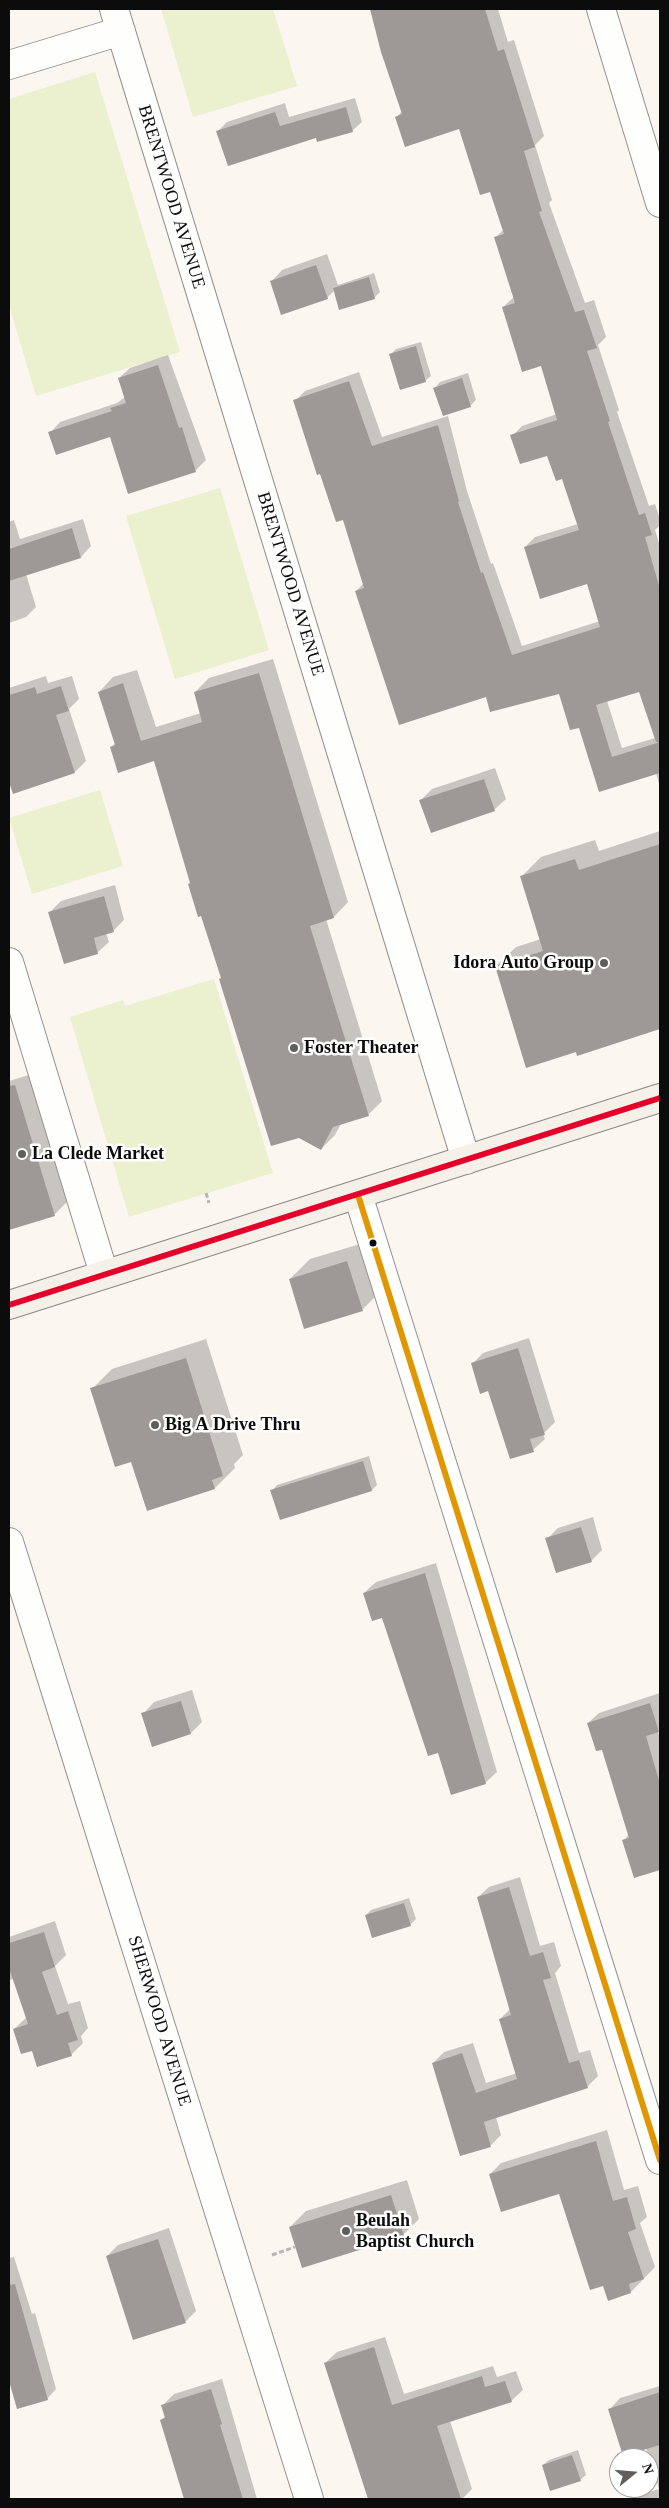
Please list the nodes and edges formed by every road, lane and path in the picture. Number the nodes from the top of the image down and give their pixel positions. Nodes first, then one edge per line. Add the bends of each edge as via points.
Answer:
1 (601, 9) edge
2 (117, 20) edge
3 (9, 65) edge
4 (651, 136) edge
5 (660, 203) edge
6 (9, 962) edge
7 (660, 1098) edge
8 (466, 1160) junction
9 (206, 1193) dead end
10 (358, 1195) junction
11 (209, 1203) dead end
12 (104, 1274) junction
13 (9, 1305) edge
14 (9, 1542) edge
15 (660, 2160) edge
16 (295, 2247) dead end
17 (272, 2255) dead end
18 (309, 2499) edge

1 - 4 street
2 - 3 street
2 - 8 street, BRENTWOOD AVENUE
4 - 5 street
6 - 12 street
7 - 8 main road
8 - 10 main road
9 - 11 path
10 - 12 main road
10 - 15 street
12 - 13 main road
14 - 18 street, SHERWOOD AVENUE
16 - 17 path

